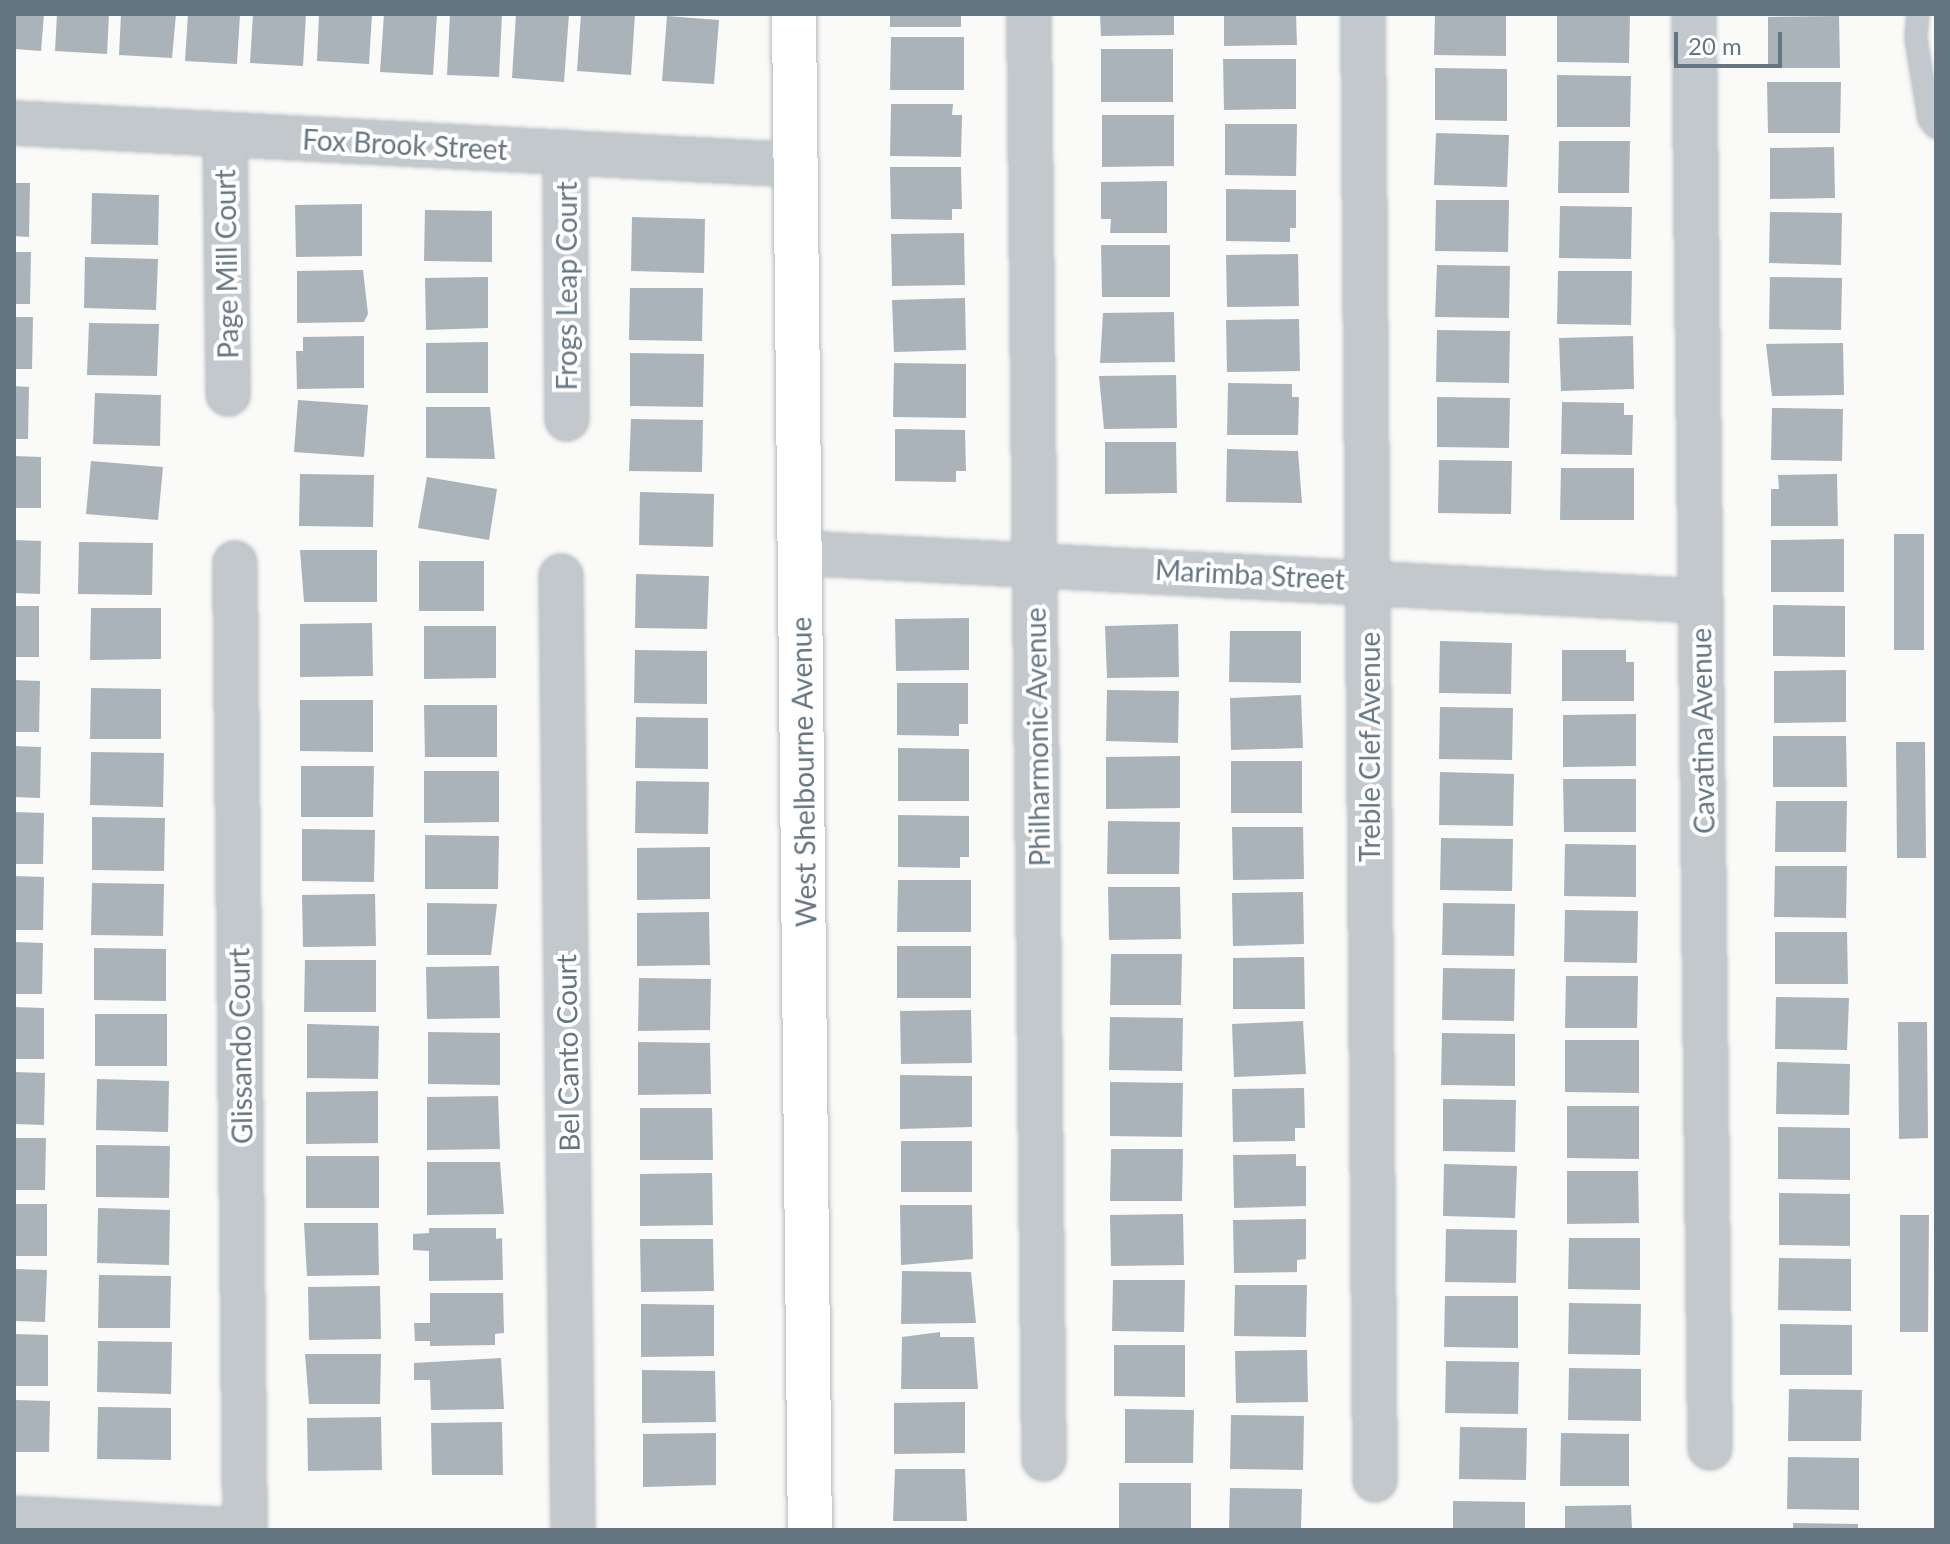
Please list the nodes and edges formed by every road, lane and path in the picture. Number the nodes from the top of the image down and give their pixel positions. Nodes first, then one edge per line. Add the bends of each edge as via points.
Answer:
1 (794, 14) edge
2 (1029, 14) edge
3 (1363, 14) edge
4 (1694, 14) edge
5 (1918, 14) edge
6 (14, 123) edge
7 (1936, 128) edge
8 (225, 134) junction
9 (565, 152) junction
10 (796, 165) junction
11 (228, 394) dead end
12 (567, 419) dead end
13 (800, 553) junction
14 (1035, 562) junction
15 (235, 563) dead end
16 (561, 576) dead end
17 (1368, 581) junction
18 (1700, 601) junction
19 (1710, 1448) dead end
20 (1044, 1459) dead end
21 (1375, 1480) dead end
22 (14, 1518) edge
23 (238, 1530) edge
24 (245, 1530) edge
25 (573, 1530) edge
26 (810, 1530) edge

1 - 10 street, West Shelbourne Avenue
2 - 14 street, Philharmonic Avenue
3 - 17 street, Treble Clef Avenue
4 - 18 street, Cavatina Avenue
5 - 7 lane via 1920,66 1929,119
6 - 8 street, Fox Brook Street
8 - 9 street, Fox Brook Street
8 - 11 street, Page Mill Court
9 - 10 street, Fox Brook Street
9 - 12 street, Frogs Leap Court
10 - 13 street, West Shelbourne Avenue
13 - 14 street, Marimba Street
13 - 26 street, West Shelbourne Avenue
14 - 17 street, Marimba Street
14 - 20 street, Philharmonic Avenue
15 - 24 street, Glissando Court
16 - 25 street, Bel Canto Court
17 - 18 street, Marimba Street
17 - 21 street, Treble Clef Avenue
18 - 19 street, Cavatina Avenue
22 - 23 street

